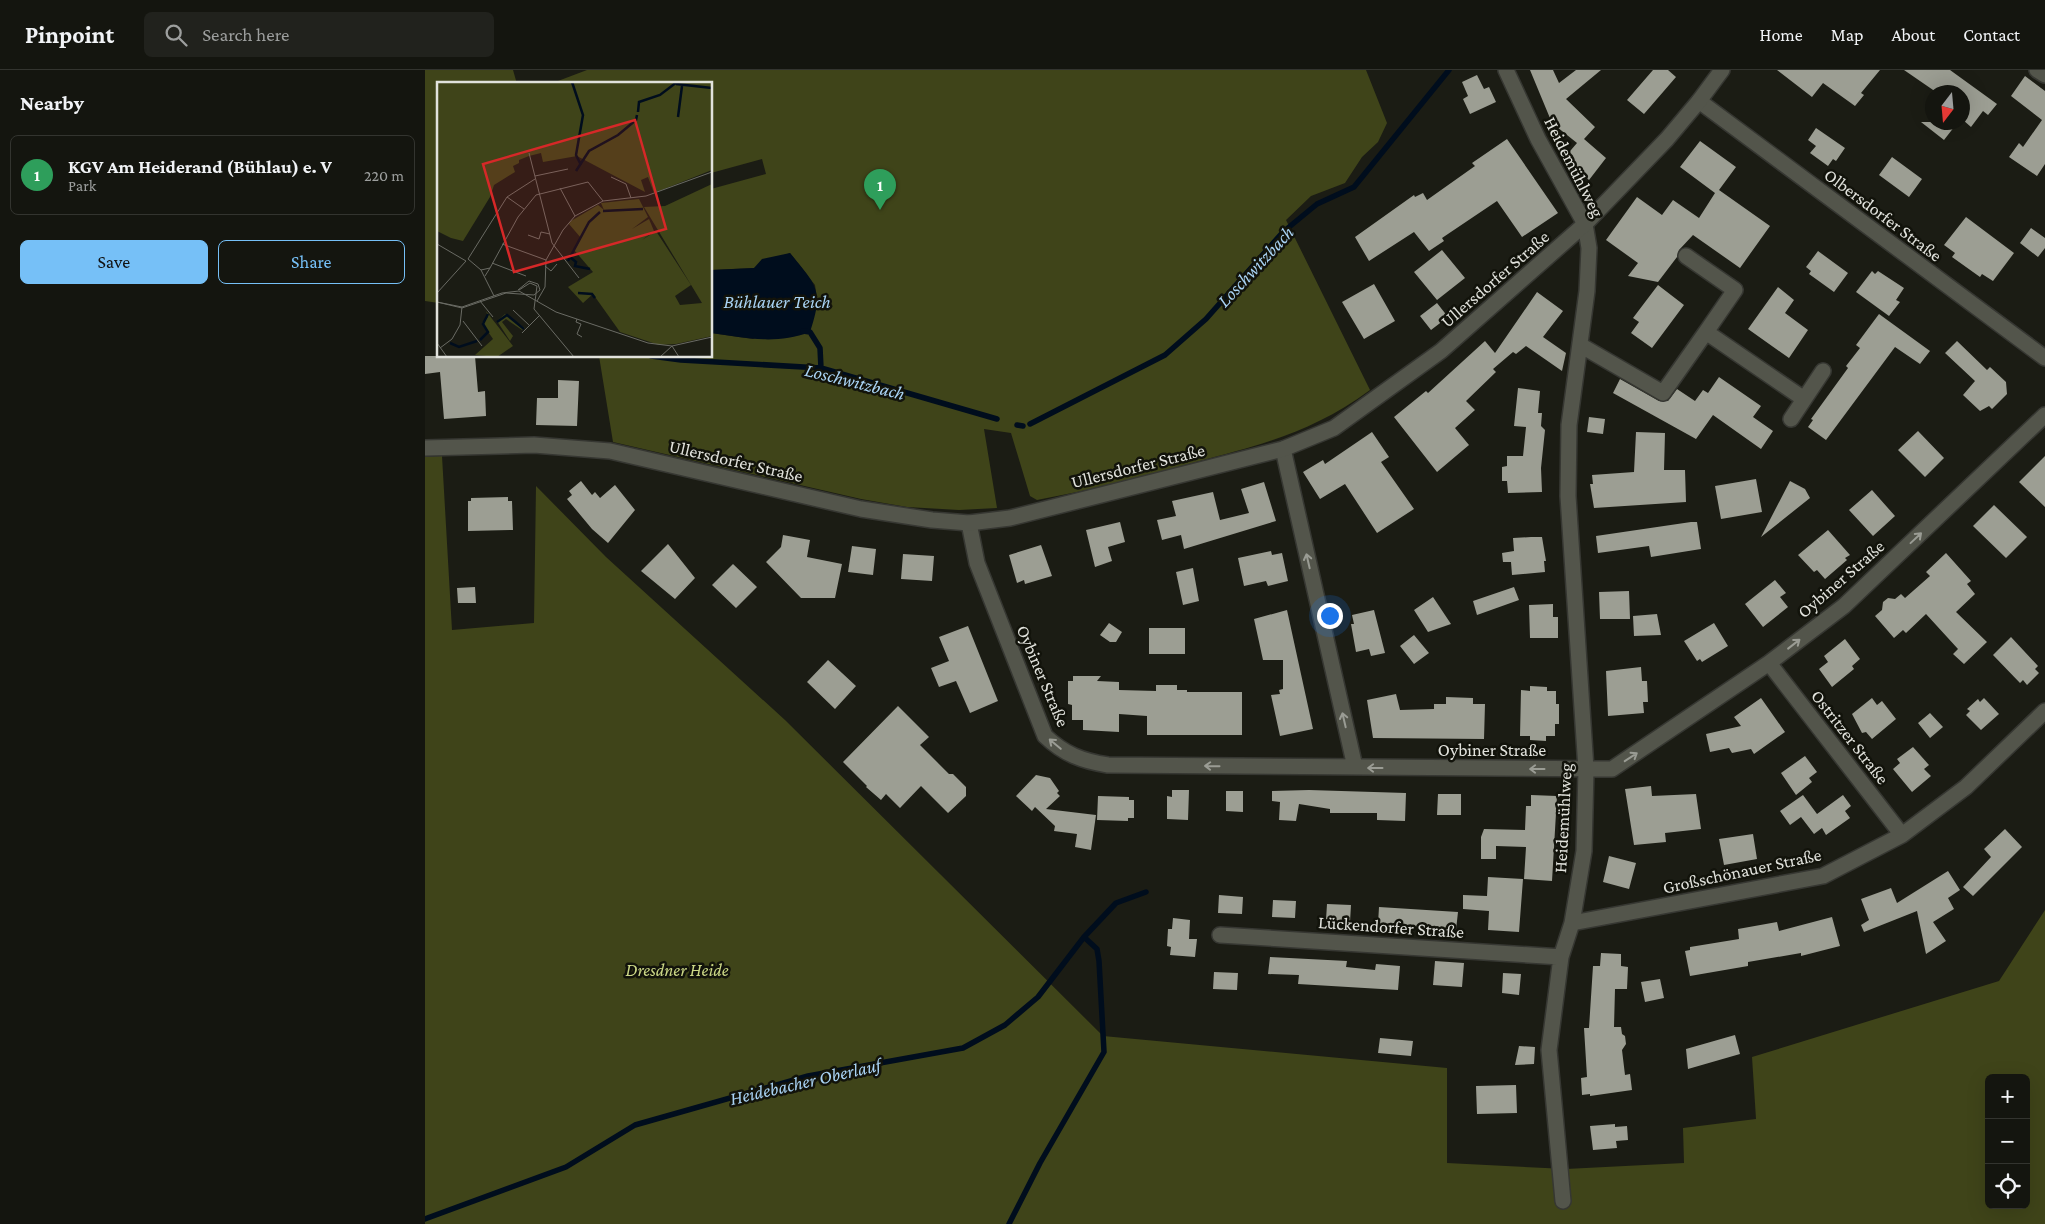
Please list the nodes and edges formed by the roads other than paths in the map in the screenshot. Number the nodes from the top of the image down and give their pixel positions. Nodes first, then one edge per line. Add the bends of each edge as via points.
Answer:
1 (1506, 70) edge
2 (1722, 70) edge
3 (2037, 70) edge
4 (2045, 76) edge
5 (1699, 102) junction
6 (1585, 224) junction
7 (1686, 256) dead end
8 (1706, 332) junction
9 (1580, 345) junction
10 (2045, 358) edge
11 (1823, 371) dead end
12 (1804, 398) junction
13 (2045, 416) edge
14 (1791, 419) dead end
15 (425, 448) edge
16 (1283, 449) junction
17 (969, 523) junction
18 (1769, 663) junction
19 (2045, 711) edge
20 (1355, 768) junction
21 (1586, 769) junction
22 (1902, 835) junction
23 (1572, 924) junction
24 (1220, 935) dead end
25 (1561, 958) junction
26 (1563, 1201) dead end

1 - 6 street, Heidemühlweg via 1538,139
2 - 5 street, Ullersdorfer Straße
3 - 4 street
5 - 6 street, Ullersdorfer Straße
5 - 10 street, Olbersdorfer Straße
6 - 9 street, Heidemühlweg via 1589,248
6 - 16 street, Ullersdorfer Straße via 1441,351 1334,428
7 - 8 street via 1735,290
8 - 9 street via 1663,393
8 - 12 street
9 - 21 street, Heidemühlweg via 1569,425 1568,496
11 - 12 street
12 - 14 street
18 -> 13 street, Oybiner Straße via 1844,606
15 - 17 street, Ullersdorfer Straße via 534,445 610,451 861,509
16 - 17 street, Ullersdorfer Straße via 1010,518
20 -> 16 street
20 -> 17 street, Oybiner Straße via 1108,764 1088,762 1067,754 1045,736 977,563
21 -> 18 street, Oybiner Straße via 1612,769
18 - 22 street, Ostritzer Straße
19 - 22 street, Großschönauer Straße via 1967,787
21 -> 20 street, Oybiner Straße
21 - 23 street, Heidemühlweg via 1584,851
22 - 23 street, Großschönauer Straße via 1823,876
23 - 25 street, Heidemühlweg
24 - 25 street, Lückendorfer Straße
25 - 26 street, Heidemühlweg via 1549,1050

